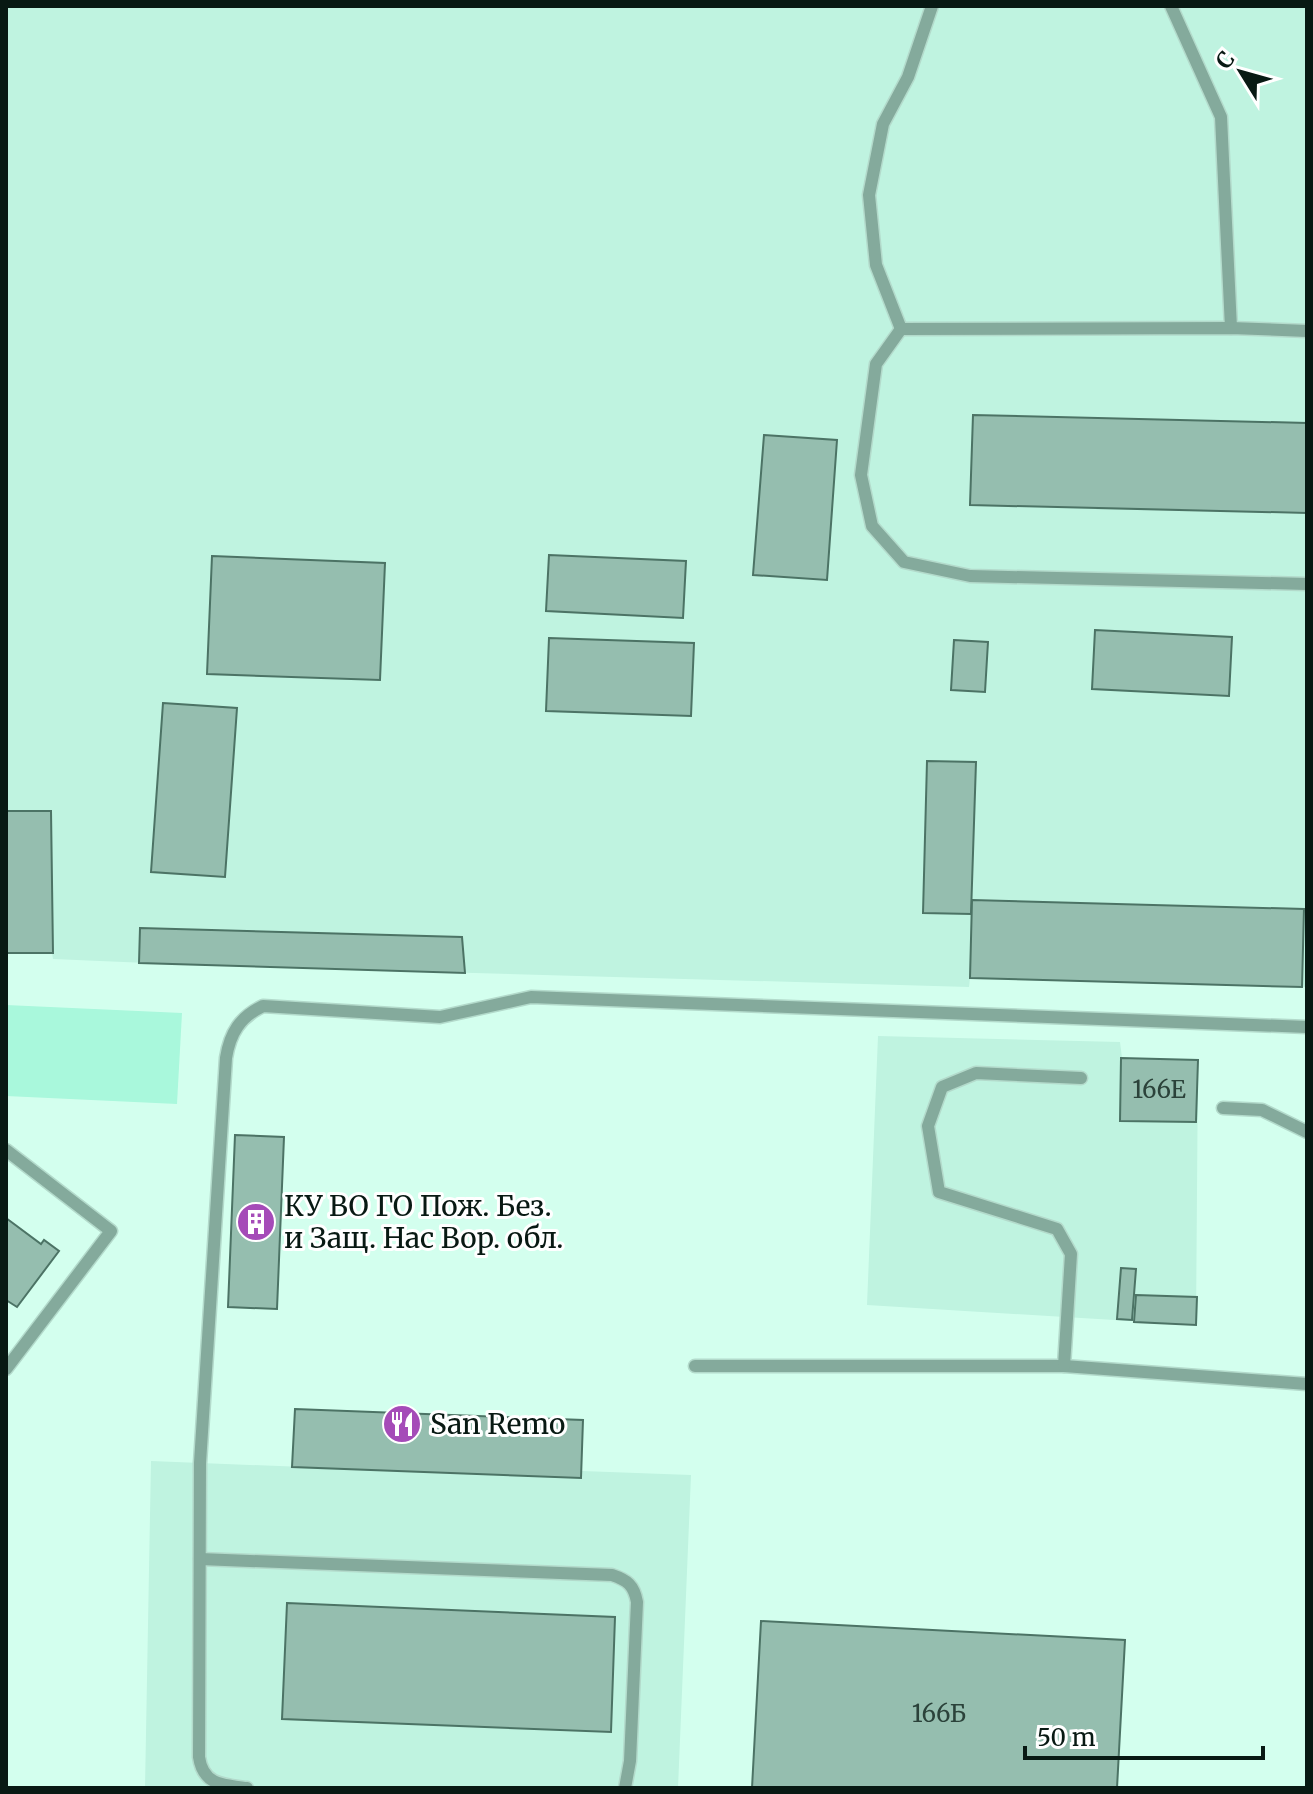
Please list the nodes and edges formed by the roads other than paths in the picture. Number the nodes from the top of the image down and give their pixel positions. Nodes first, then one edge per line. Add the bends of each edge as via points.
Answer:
1 (932, 6) edge
2 (1171, 6) edge
3 (1231, 328) junction
4 (901, 329) junction
5 (1307, 331) edge
6 (1307, 584) edge
7 (1307, 1027) edge
8 (1081, 1078) dead end
9 (1223, 1108) dead end
10 (1307, 1132) edge
11 (6, 1150) edge
12 (695, 1366) dead end
13 (1064, 1366) junction
14 (6, 1369) edge
15 (1307, 1384) edge
16 (200, 1559) junction
17 (247, 1788) edge
18 (625, 1788) edge

1 - 4 lane via 908,77 883,124 869,195 876,265
2 - 3 lane via 1221,117
3 - 4 lane
3 - 5 lane
4 - 6 lane via 876,364 861,475 872,526 904,562 970,576
7 - 16 lane via 531,997 440,1017 263,1006 239,1022 226,1058 200,1463
8 - 13 lane via 976,1073 942,1087 928,1126 939,1192 1057,1229 1071,1254
9 - 10 lane via 1262,1110
11 - 14 lane via 111,1231
12 - 13 lane
13 - 15 lane
16 - 17 lane via 200,1770 223,1785
16 - 18 lane via 625,1579 637,1602

